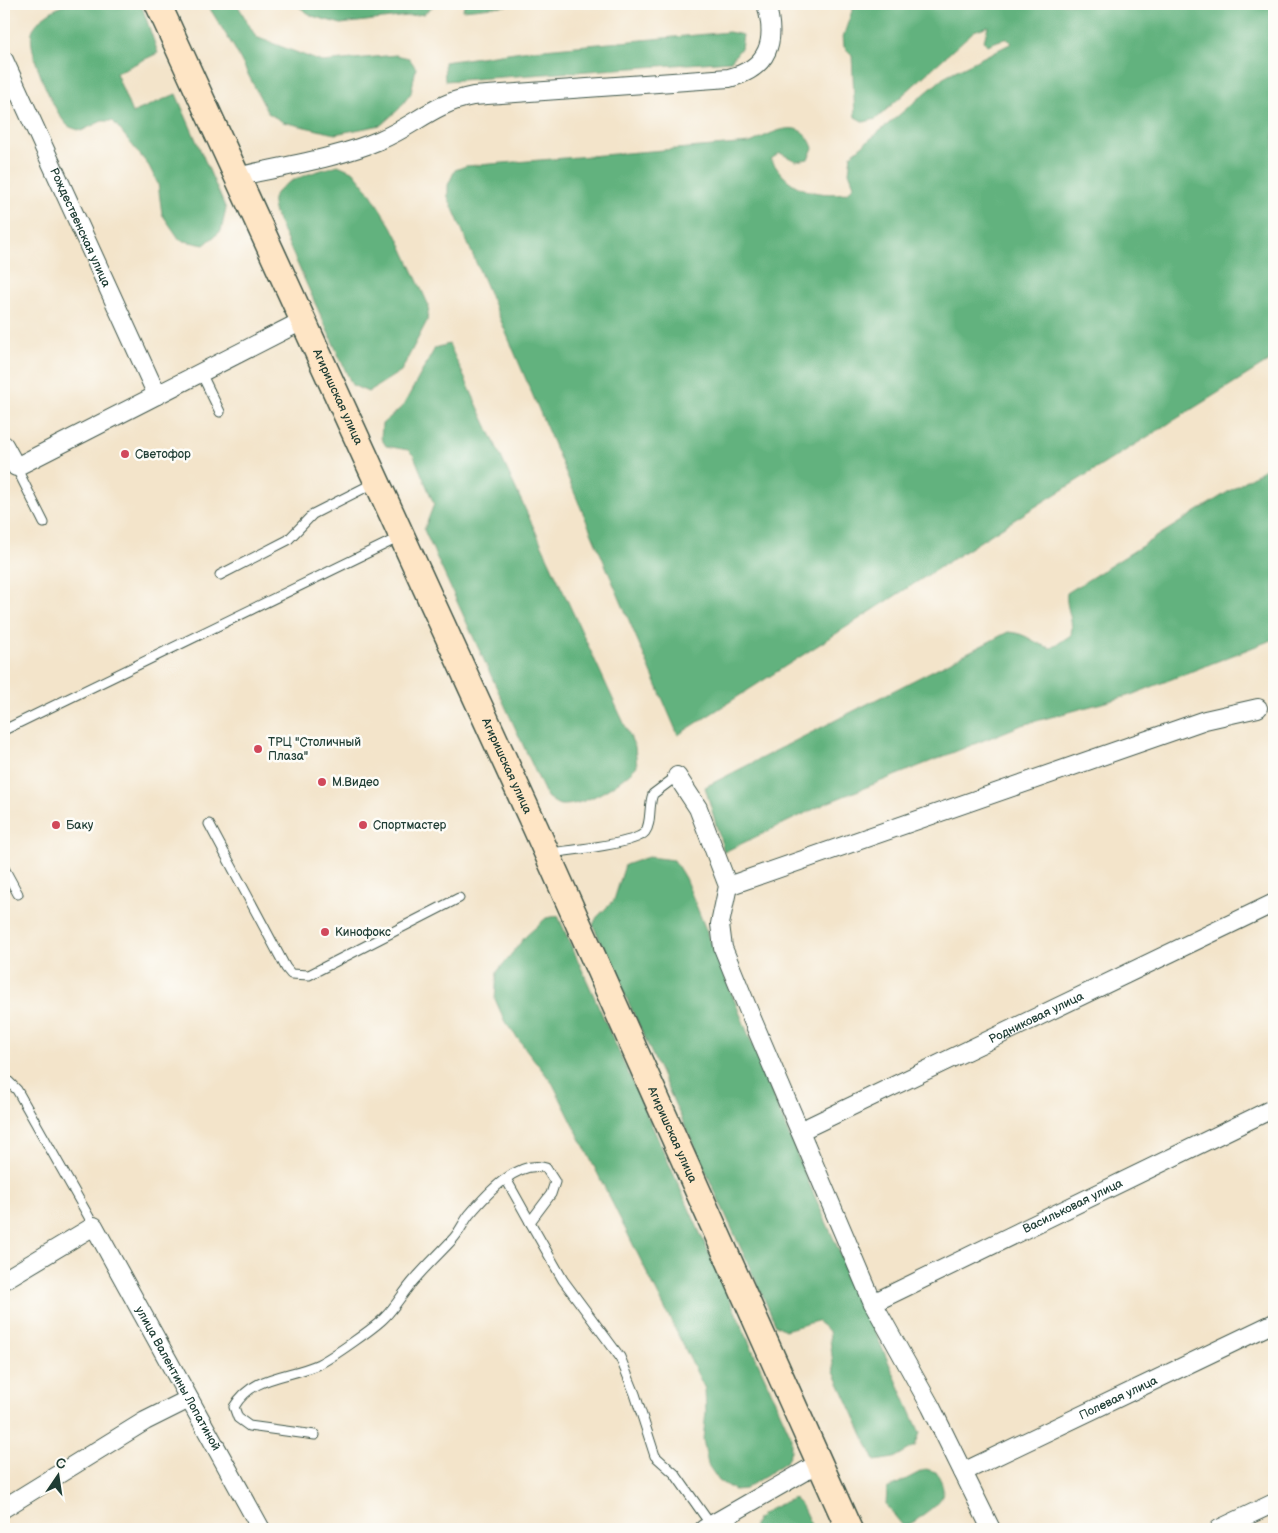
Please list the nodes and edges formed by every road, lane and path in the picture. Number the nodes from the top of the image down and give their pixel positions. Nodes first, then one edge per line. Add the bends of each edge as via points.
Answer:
1 (158, 4) edge
2 (766, 4) edge
3 (4, 60) edge
4 (236, 177) junction
5 (302, 321) junction
6 (200, 373) junction
7 (157, 395) junction
8 (220, 412) dead end
9 (4, 445) edge
10 (16, 468) junction
11 (377, 481) junction
12 (44, 523) dead end
13 (402, 536) junction
14 (220, 575) dead end
15 (1258, 708) dead end
16 (4, 730) edge
17 (677, 776) joint
18 (209, 824) dead end
19 (546, 854) junction
20 (4, 868) edge
21 (728, 886) junction
22 (18, 894) dead end
23 (459, 898) dead end
24 (1274, 903) edge
25 (4, 1077) edge
26 (1274, 1108) edge
27 (800, 1132) junction
28 (506, 1179) junction
29 (530, 1222) junction
30 (94, 1226) junction
31 (4, 1280) edge
32 (873, 1303) junction
33 (1274, 1323) edge
34 (189, 1399) junction
35 (315, 1434) dead end
36 (819, 1463) junction
37 (963, 1472) junction
38 (1274, 1504) edge
39 (4, 1508) edge
40 (708, 1527) edge
41 (261, 1529) edge
42 (849, 1529) edge
43 (991, 1529) edge
44 (1219, 1529) edge

1 - 4 street, Агиришская улица
2 - 4 street via 771,26 770,42 765,56 745,74 729,78 453,100 434,108 406,128 352,150
3 - 7 street, Рождественская улица
4 - 5 street, Агиришская улица
5 - 6 street
5 - 11 street, Агиришская улица
6 - 7 street
6 - 8 lane
7 - 10 street
9 - 10 street
10 - 12 lane
11 - 13 street, Агиришская улица
11 - 14 lane via 313,514 288,540
13 - 16 lane
13 - 19 street, Агиришская улица
15 - 21 street via 1205,720
17 - 19 lane via 653,794 646,832 640,837
17 - 21 street via 698,808
18 - 23 lane via 291,974 309,975
19 - 36 street, Агиришская улица
20 - 22 lane
21 - 27 street via 720,924 723,948
24 - 27 street, Родниковая улица
25 - 30 lane via 17,1090
26 - 32 street, Васильковая улица
27 - 32 street
28 - 29 lane
28 - 29 lane via 537,1165 546,1168 552,1176 554,1188
28 - 35 lane via 468,1216 454,1239 416,1278 384,1319 320,1364 262,1381 241,1395 234,1407 238,1418 249,1426
29 - 40 lane via 563,1280 620,1358 655,1456 675,1474
30 - 31 street
30 - 34 street, улица Валентины Лопатиной
32 - 37 street
33 - 37 street, Полевая улица
34 - 39 street via 145,1421
34 - 41 street, улица Валентины Лопатиной
36 - 40 street
36 - 42 street, Агиришская улица
37 - 43 street
38 - 44 street

